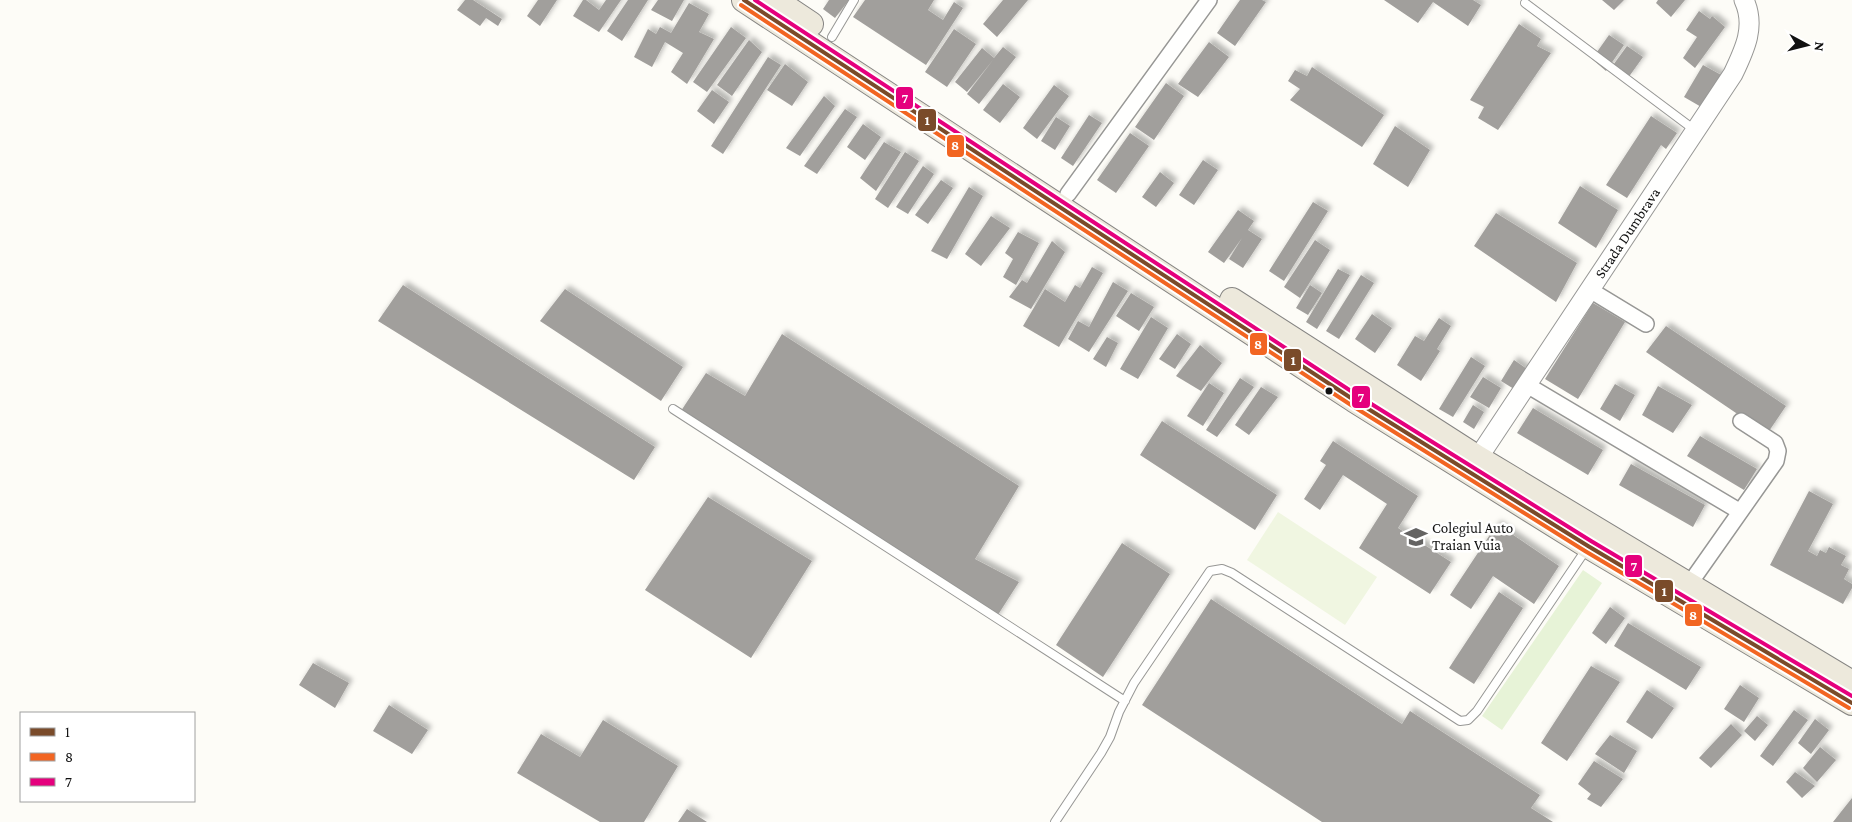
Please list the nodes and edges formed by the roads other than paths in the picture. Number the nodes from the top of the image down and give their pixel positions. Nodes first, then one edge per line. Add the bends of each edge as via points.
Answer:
1 (744, 0) edge
2 (775, 0) edge
3 (854, 0) edge
4 (1209, 0) edge
5 (1747, 2) edge
6 (1525, 3) dead end
7 (832, 37) junction
8 (1696, 131) junction
9 (1068, 194) junction
10 (1590, 290) junction
11 (1646, 324) dead end
12 (1527, 385) junction
13 (673, 409) dead end
14 (1741, 421) dead end
15 (1473, 465) junction
16 (1739, 511) junction
17 (1593, 539) junction
18 (1688, 586) junction
19 (1852, 683) edge
20 (1125, 702) junction
21 (1852, 703) edge
22 (1055, 822) edge

1 - 15 main road via 1354,400
2 - 7 main road
3 - 7 lane
4 - 9 street
5 - 8 street, Strada Dumbrava via 1750,24 1745,48 1733,74
6 - 8 lane
7 - 9 main road
8 - 10 street, Strada Dumbrava
9 - 15 main road
10 - 11 street
10 - 12 street, Strada Dumbrava
12 - 15 street, Strada Dumbrava
12 - 16 street
13 - 20 lane
14 - 16 street via 1775,443 1778,451 1776,461
15 - 17 main road
16 - 18 street
17 - 18 main road
17 - 20 lane via 1468,720 1460,721 1222,569 1210,571 1134,683
17 - 21 main road
18 - 19 main road
20 - 22 lane via 1106,745

